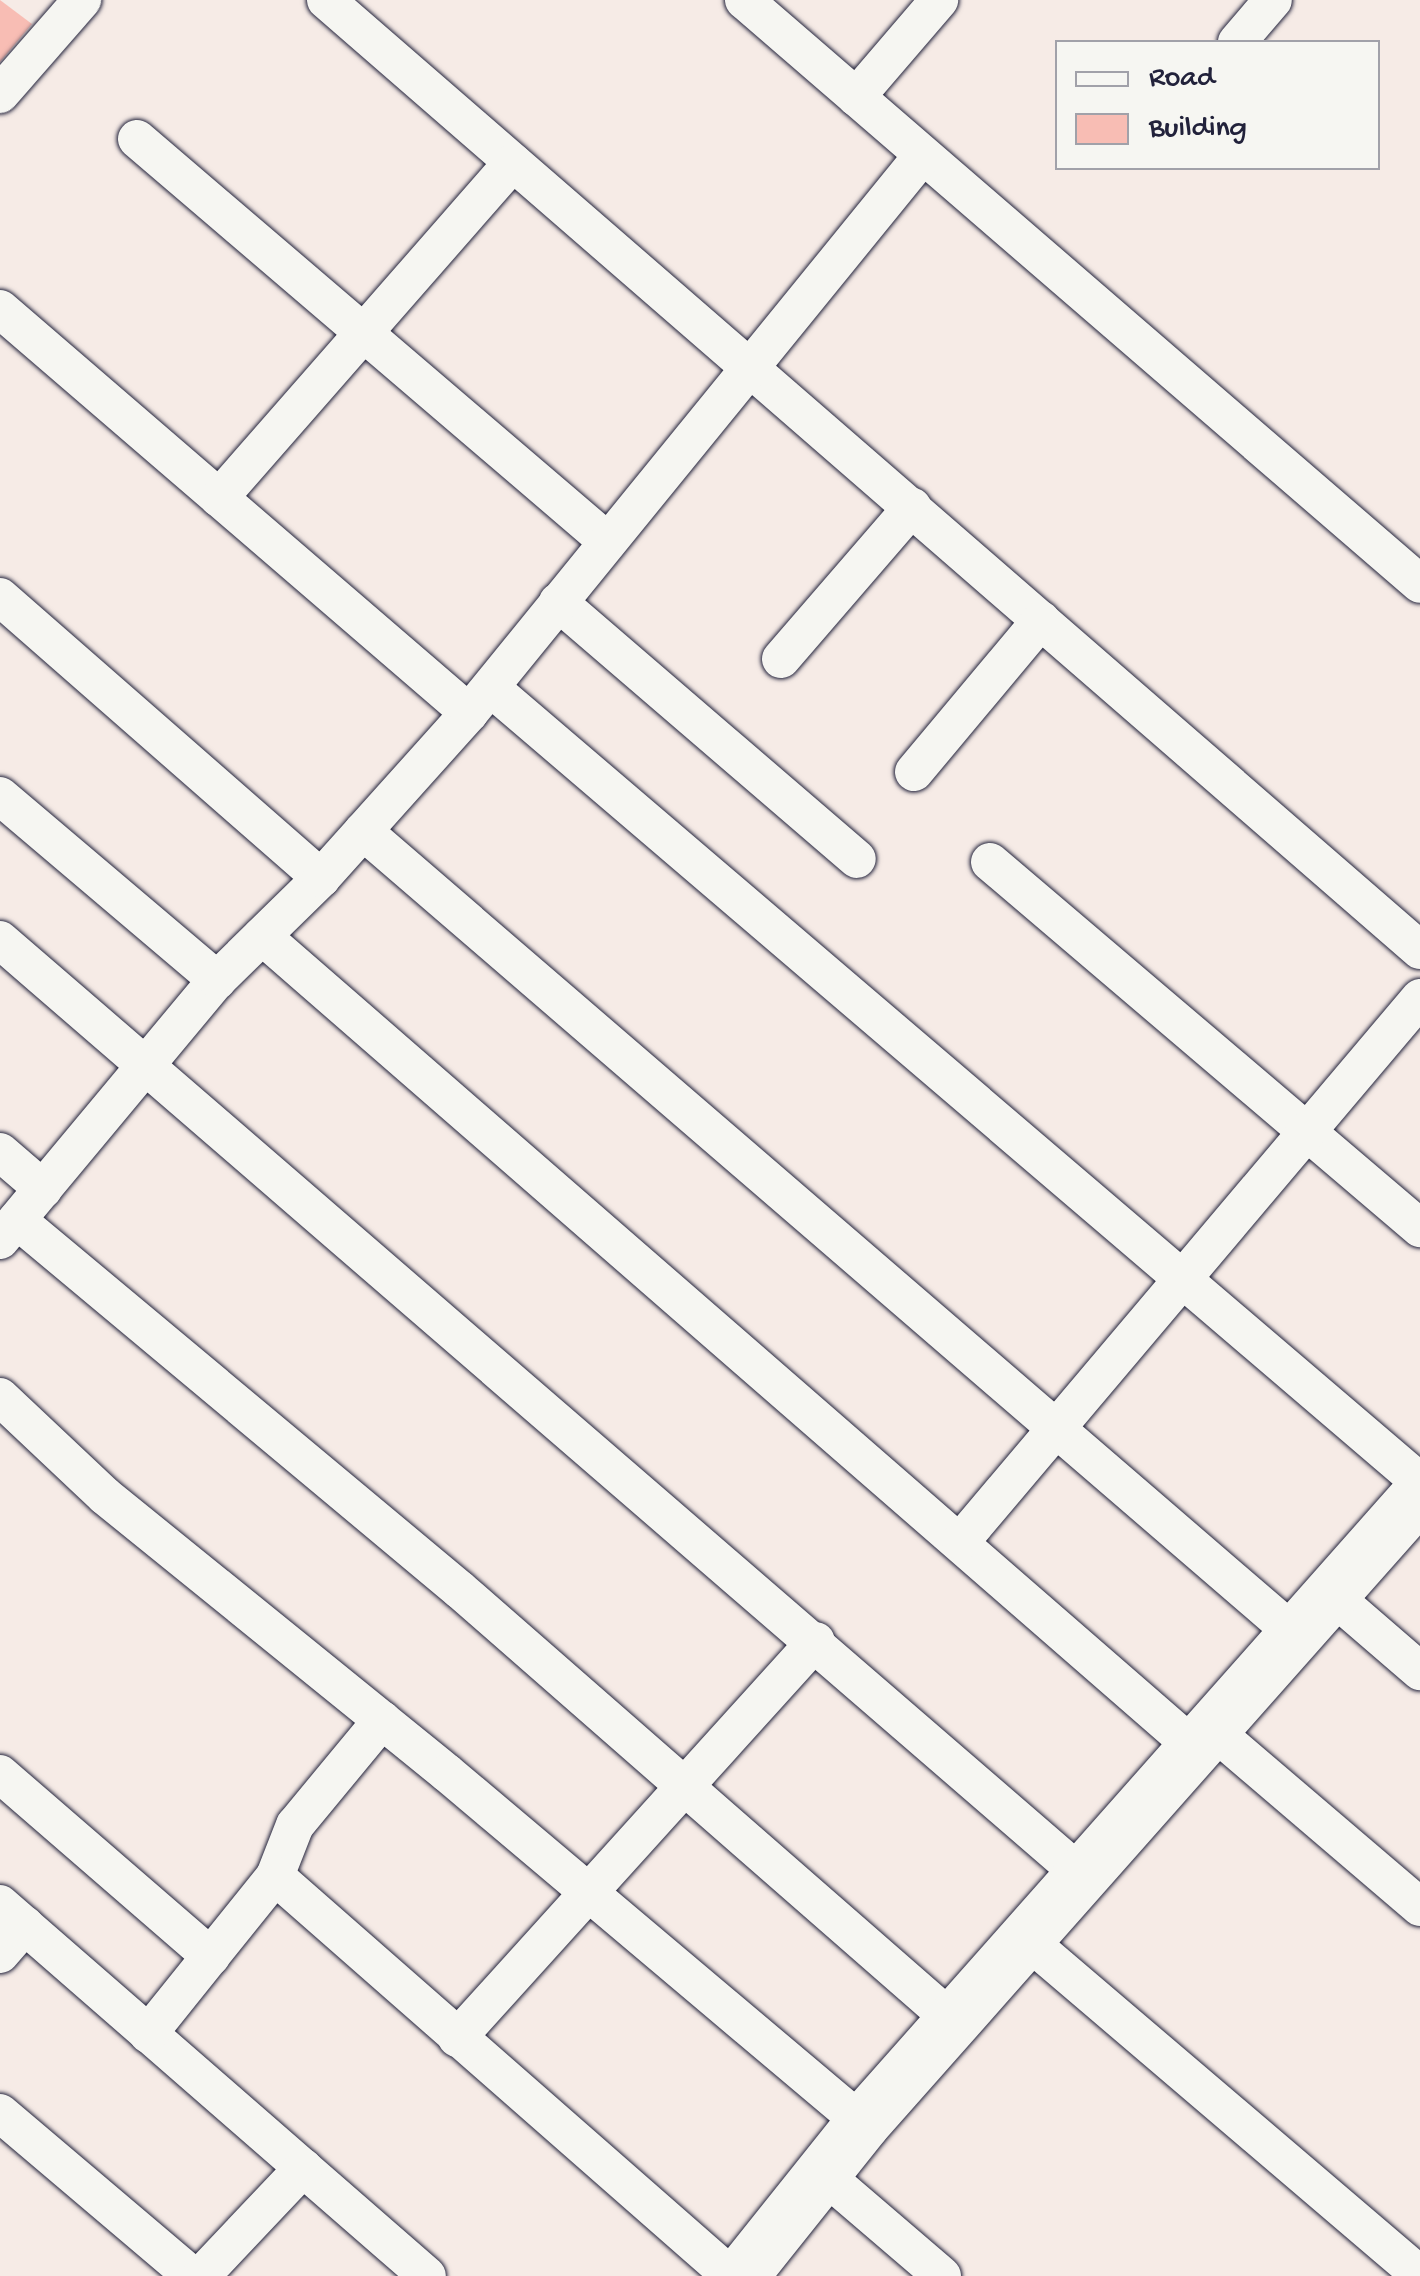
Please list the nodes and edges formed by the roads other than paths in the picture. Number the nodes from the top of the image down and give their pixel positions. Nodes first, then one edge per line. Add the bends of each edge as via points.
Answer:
1 (82, 0) edge
2 (326, 0) edge
3 (744, 0) edge
4 (939, 0) edge
5 (1274, 0) edge
6 (1239, 40) edge
7 (0, 94) edge
8 (856, 98) junction
9 (137, 138) dead end
10 (923, 155) junction
11 (513, 162) junction
12 (0, 309) edge
13 (365, 334) junction
14 (749, 366) junction
15 (220, 498) junction
16 (912, 506) junction
17 (607, 541) junction
18 (1420, 584) edge
19 (0, 596) edge
20 (558, 602) junction
21 (1040, 620) junction
22 (780, 659) dead end
23 (480, 701) junction
24 (914, 772) dead end
25 (0, 796) edge
26 (363, 831) junction
27 (857, 859) dead end
28 (990, 862) dead end
29 (321, 878) junction
30 (262, 936) junction
31 (0, 940) edge
32 (1420, 950) edge
33 (217, 980) junction
34 (1420, 998) edge
35 (146, 1066) junction
36 (1308, 1131) junction
37 (0, 1152) edge
38 (43, 1189) junction
39 (1420, 1228) edge
40 (9, 1230) edge
41 (1184, 1276) junction
42 (0, 1397) edge
43 (1058, 1426) junction
44 (1420, 1482) edge
45 (1420, 1493) edge
46 (960, 1541) junction
47 (1333, 1596) junction
48 (1297, 1636) junction
49 (816, 1641) junction
50 (1420, 1671) edge
51 (382, 1720) junction
52 (1206, 1740) junction
53 (0, 1774) edge
54 (683, 1786) junction
55 (275, 1876) junction
56 (1084, 1877) junction
57 (587, 1891) junction
58 (1420, 1906) edge
59 (12, 1914) edge
60 (1026, 1939) junction
61 (0, 1954) edge
62 (210, 1957) junction
63 (953, 2021) junction
64 (148, 2034) junction
65 (457, 2038) junction
66 (0, 2113) edge
67 (862, 2124) junction
68 (303, 2168) junction
69 (822, 2173) junction
70 (1420, 2275) edge
71 (192, 2276) edge
72 (201, 2276) edge
73 (427, 2276) edge
74 (731, 2276) edge
75 (740, 2276) edge
76 (942, 2276) edge

1 - 7 street
2 - 11 street
3 - 8 street
4 - 8 street
5 - 6 street
8 - 10 street
9 - 13 street
10 - 14 street
10 - 18 street
11 - 13 street
11 - 14 street
12 - 15 street
13 - 15 street
13 - 17 street
14 - 16 street
14 - 17 street
15 - 23 street
16 - 21 street
16 - 22 street
17 - 20 street
19 - 29 street
20 - 23 street
20 - 27 street
21 - 24 street
21 - 32 street
23 - 26 street
23 - 41 street
25 - 33 street
26 - 29 street
26 - 43 street
28 - 36 street
29 - 30 street
30 - 33 street
30 - 46 street
31 - 35 street
33 - 35 street
34 - 36 street
35 - 38 street
35 - 49 street
36 - 39 street
36 - 41 street
37 - 38 street
38 - 40 street
40 - 54 street
41 - 43 street
41 - 44 street
42 - 51 street via 104,1496
43 - 46 street
43 - 48 street
45 - 47 street
46 - 52 street
47 - 48 street
47 - 50 street
48 - 52 street
49 - 54 street
49 - 56 street
51 - 55 street via 295,1825
51 - 57 street
52 - 56 street
52 - 58 street
53 - 62 street
54 - 57 street
54 - 63 street
55 - 62 street
55 - 65 street
56 - 60 street
57 - 65 street
57 - 67 street
59 - 61 street
59 - 64 street
60 - 63 street
60 - 70 street
62 - 64 street
63 - 67 street
64 - 68 street
65 - 74 street
66 - 71 street
67 - 69 street
68 - 72 street
68 - 73 street
69 - 75 street
69 - 76 street

